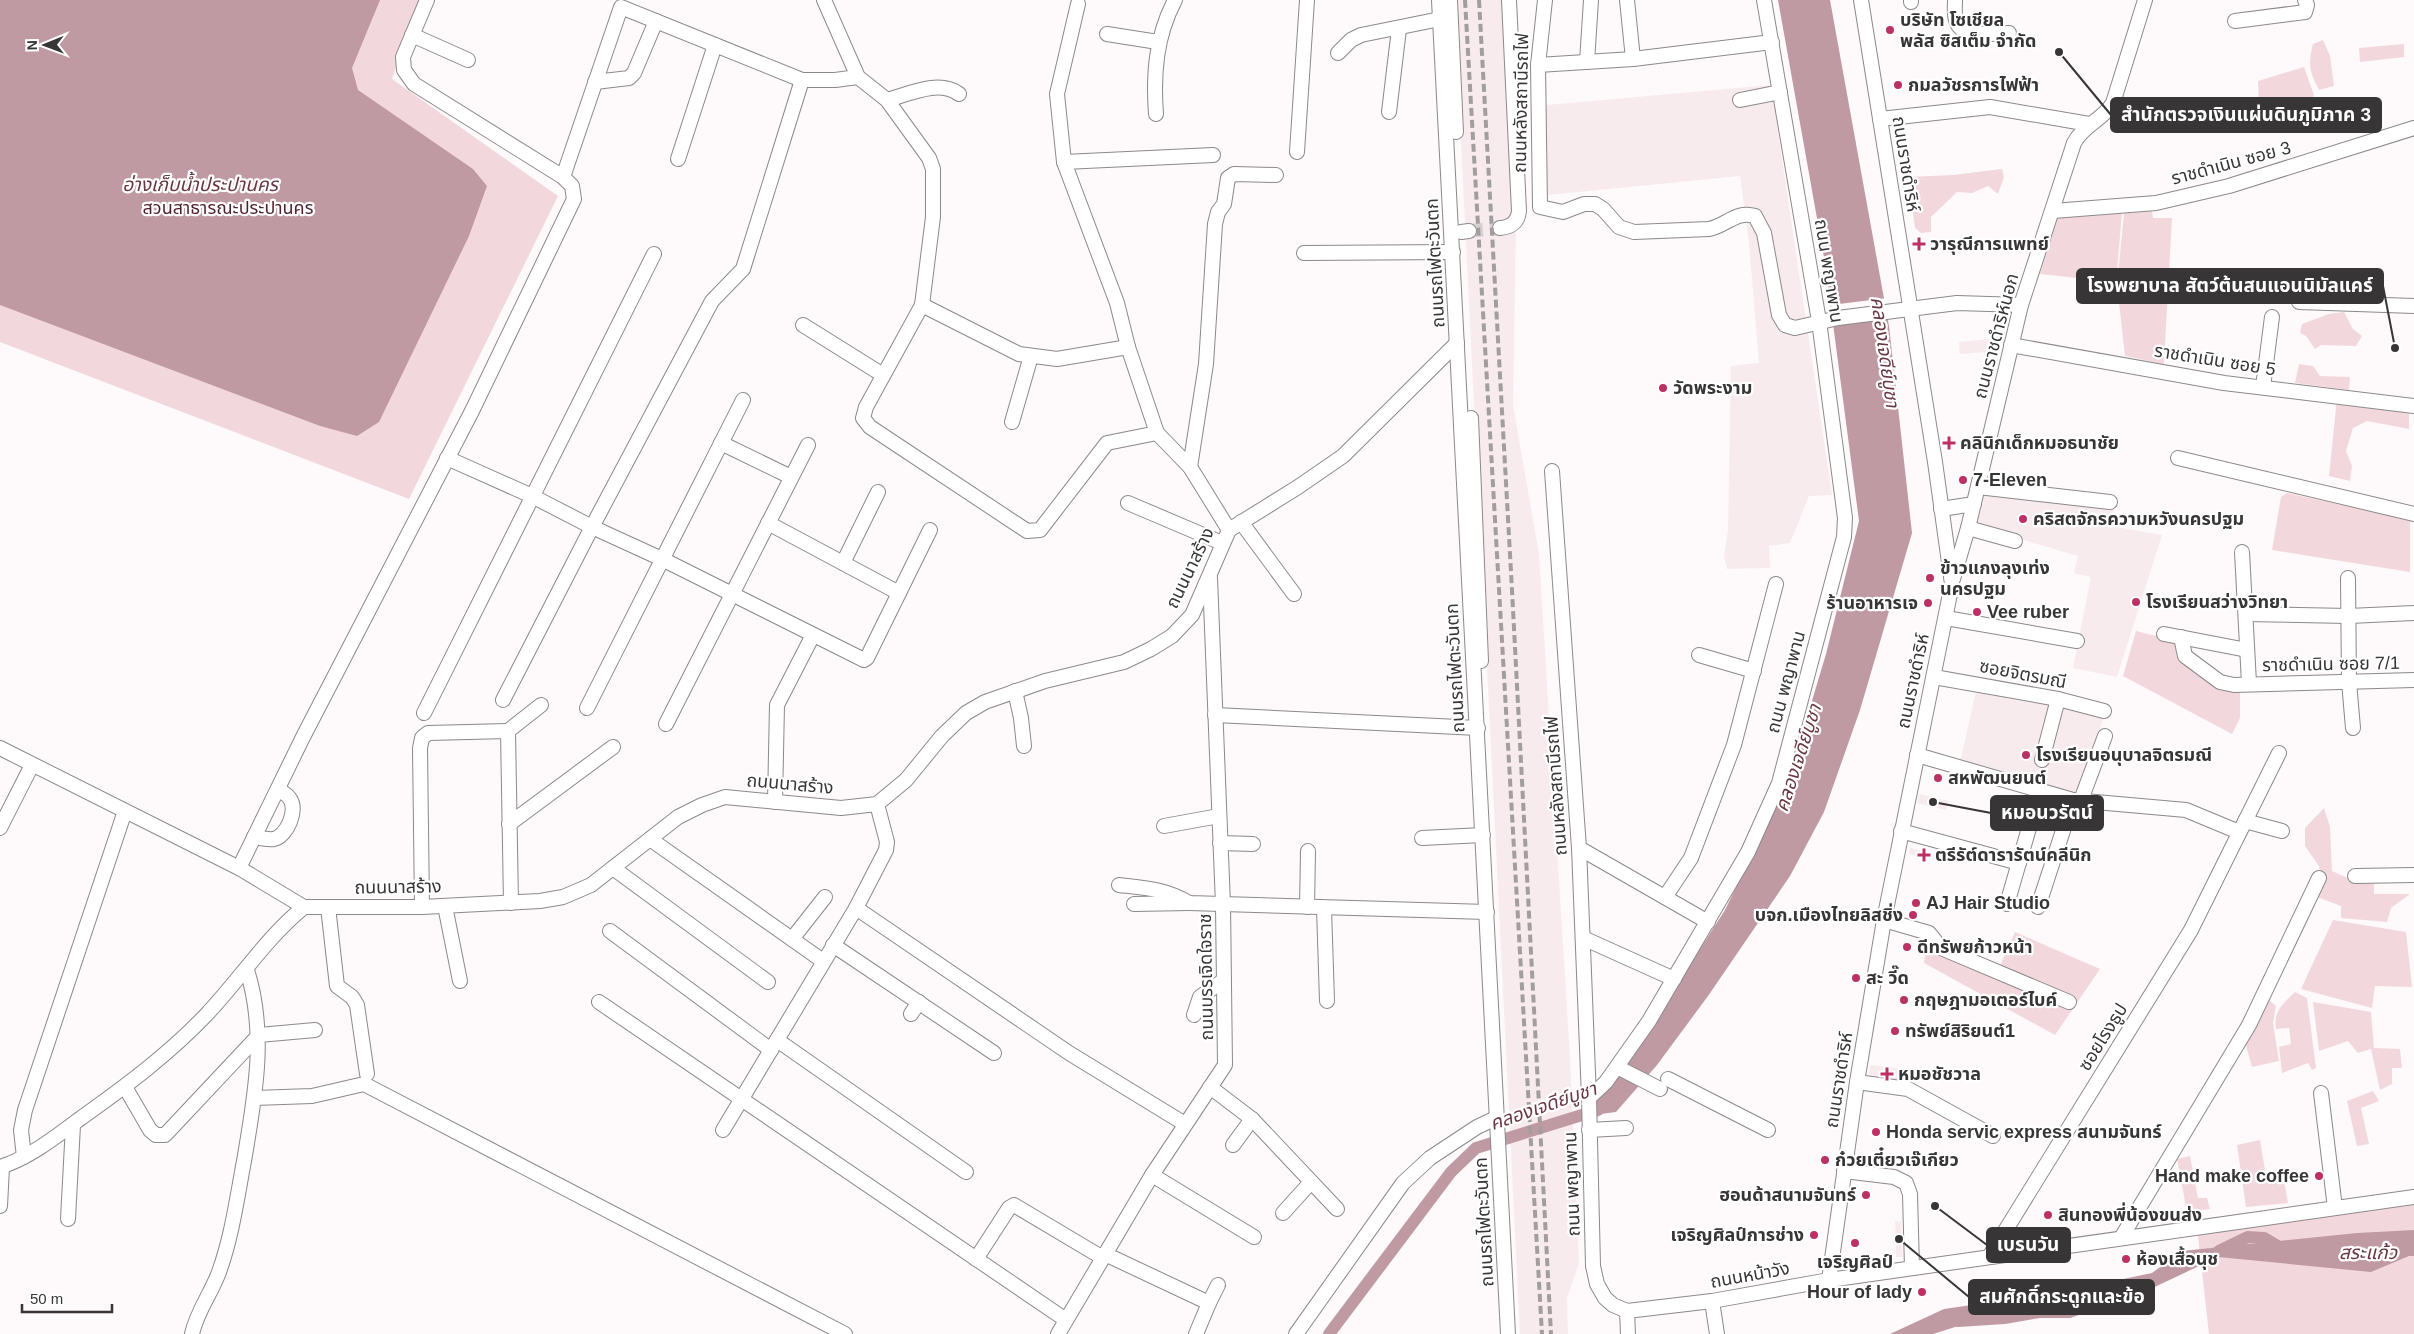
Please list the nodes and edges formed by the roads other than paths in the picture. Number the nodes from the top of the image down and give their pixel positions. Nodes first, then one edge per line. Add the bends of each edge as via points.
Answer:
1 (427, 0) edge
2 (824, 0) edge
3 (1175, 0) edge
4 (1307, 0) edge
5 (1439, 0) edge
6 (1450, 0) edge
7 (1510, 0) edge
8 (1544, 0) edge
9 (1591, 0) edge
10 (1627, 0) edge
11 (1764, 0) edge
12 (1861, 0) edge
13 (1955, 0) edge
14 (2145, 0) edge
15 (2305, 0) edge
16 (622, 3) edge
17 (1078, 4) dead end
18 (1440, 20) junction
19 (656, 21) junction
20 (2235, 21) dead end
21 (1399, 29) junction
22 (2009, 33) dead end
23 (1107, 34) dead end
24 (412, 35) junction
25 (1158, 42) junction
26 (1772, 42) junction
27 (715, 45) junction
28 (1338, 53) dead end
29 (1633, 59) junction
30 (468, 60) dead end
31 (1587, 62) junction
32 (1538, 65) junction
33 (858, 77) junction
34 (802, 80) junction
35 (596, 82) junction
36 (1780, 92) junction
37 (959, 94) dead end
38 (887, 100) junction
39 (1740, 100) dead end
40 (1389, 112) dead end
41 (1156, 114) dead end
42 (1880, 119) junction
43 (2089, 124) junction
44 (2414, 128) edge
45 (1298, 152) dead end
46 (1213, 155) dead end
47 (678, 159) dead end
48 (1064, 162) junction
49 (1276, 175) dead end
50 (563, 177) junction
51 (2053, 211) junction
52 (1500, 228) tunnel mouth
53 (1453, 252) junction
54 (654, 254) dead end
55 (1304, 254) dead end
56 (2299, 302) dead end
57 (922, 305) junction
58 (2021, 305) junction
59 (2414, 306) edge
60 (1911, 308) junction
61 (2272, 317) dead end
62 (1818, 321) junction
63 (803, 325) dead end
64 (1457, 344) junction
65 (2011, 345) junction
66 (1128, 347) junction
67 (1031, 356) junction
68 (883, 375) junction
69 (2263, 387) junction
70 (743, 400) dead end
71 (2414, 406) edge
72 (1012, 422) dead end
73 (1157, 433) junction
74 (721, 443) junction
75 (808, 445) dead end
76 (447, 458) junction
77 (2178, 458) dead end
78 (1190, 467) junction
79 (1552, 471) dead end
80 (792, 477) junction
81 (1978, 487) junction
82 (878, 492) dead end
83 (532, 496) junction
84 (2110, 502) dead end
85 (1128, 503) dead end
86 (1974, 504) junction
87 (1941, 509) junction
88 (2414, 514) edge
89 (1241, 522) junction
90 (768, 523) junction
91 (592, 528) junction
92 (1968, 528) junction
93 (930, 530) dead end
94 (1229, 530) junction
95 (2015, 541) dead end
96 (1222, 543) junction
97 (2242, 552) dead end
98 (662, 559) junction
99 (843, 563) junction
100 (1209, 572) junction
101 (2348, 578) dead end
102 (1776, 584) dead end
103 (1952, 584) junction
104 (899, 592) junction
105 (731, 594) junction
106 (1294, 594) dead end
107 (2414, 613) edge
108 (2246, 614) junction
109 (2349, 616) junction
110 (1946, 618) junction
111 (2164, 634) dead end
112 (813, 636) junction
113 (2182, 638) junction
114 (2077, 641) dead end
115 (2247, 650) junction
116 (1700, 655) dead end
117 (1754, 671) junction
118 (1934, 677) junction
119 (2414, 680) edge
120 (2349, 682) junction
121 (2249, 683) junction
122 (1015, 691) junction
123 (2058, 699) junction
124 (503, 700) dead end
125 (541, 705) dead end
126 (1476, 706) junction
127 (587, 708) dead end
128 (2104, 711) dead end
129 (424, 713) dead end
130 (1215, 715) junction
131 (666, 724) dead end
132 (1478, 728) junction
133 (2352, 728) dead end
134 (508, 731) junction
135 (2105, 736) dead end
136 (613, 746) dead end
137 (1024, 746) dead end
138 (0, 748) edge
139 (2278, 753) dead end
140 (1917, 755) junction
141 (2042, 760) dead end
142 (32, 765) junction
143 (278, 789) junction
144 (2040, 790) junction
145 (2077, 800) junction
146 (775, 802) junction
147 (877, 804) junction
148 (125, 811) junction
149 (1219, 816) junction
150 (509, 824) junction
151 (1164, 826) dead end
152 (2242, 827) junction
153 (0, 828) edge
154 (1901, 831) junction
155 (2282, 831) dead end
156 (1483, 835) junction
157 (254, 837) junction
158 (1422, 838) dead end
159 (650, 839) junction
160 (1220, 844) junction
161 (1253, 844) dead end
162 (1579, 848) junction
163 (1308, 851) dead end
164 (2019, 863) junction
165 (239, 868) junction
166 (613, 868) junction
167 (2355, 876) dead end
168 (2414, 876) edge
169 (2319, 878) dead end
170 (1119, 885) dead end
171 (824, 897) dead end
172 (1665, 897) junction
173 (511, 902) junction
174 (1189, 903) junction
175 (1134, 904) dead end
176 (2007, 904) dead end
177 (1223, 905) junction
178 (304, 906) junction
179 (445, 906) junction
180 (328, 907) junction
181 (422, 907) junction
182 (1307, 907) junction
183 (2038, 907) dead end
184 (856, 908) junction
185 (1324, 908) junction
186 (1487, 912) junction
187 (1884, 920) junction
188 (1708, 922) junction
189 (610, 931) dead end
190 (1583, 938) junction
191 (792, 939) junction
192 (833, 945) junction
193 (824, 961) junction
194 (247, 970) junction
195 (1674, 979) junction
196 (1224, 980) junction
197 (460, 981) dead end
198 (768, 982) dead end
199 (1327, 1001) dead end
200 (599, 1002) dead end
201 (919, 1002) junction
202 (2069, 1002) dead end
203 (911, 1014) dead end
204 (1194, 1015) dead end
205 (315, 1030) dead end
206 (259, 1035) junction
207 (774, 1045) junction
208 (994, 1053) dead end
209 (1621, 1069) junction
210 (367, 1074) dead end
211 (1857, 1082) junction
212 (125, 1087) junction
213 (1210, 1087) junction
214 (2321, 1093) dead end
215 (254, 1098) junction
216 (742, 1098) junction
217 (1589, 1100) junction
218 (1496, 1118) junction
219 (1252, 1119) junction
220 (1185, 1124) junction
221 (72, 1125) junction
222 (1589, 1128) junction
223 (1626, 1128) dead end
224 (723, 1130) dead end
225 (1768, 1130) dead end
226 (1993, 1136) dead end
227 (1233, 1145) dead end
228 (24, 1157) junction
229 (1, 1167) edge
230 (1844, 1171) junction
231 (966, 1172) dead end
232 (1152, 1175) junction
233 (1311, 1182) junction
234 (2414, 1197) edge
235 (0, 1206) edge
236 (2335, 1208) junction
237 (1337, 1209) dead end
238 (1283, 1213) dead end
239 (68, 1219) dead end
240 (1254, 1237) dead end
241 (2121, 1238) junction
242 (1104, 1256) junction
243 (1989, 1257) junction
244 (976, 1259) junction
245 (1912, 1268) junction
246 (1829, 1280) junction
247 (1218, 1286) dead end
248 (1712, 1301) junction
249 (1209, 1303) junction
250 (1627, 1311) junction
251 (1066, 1320) junction
252 (192, 1334) edge
253 (845, 1334) edge
254 (1058, 1334) edge
255 (1196, 1334) edge
256 (1296, 1334) edge
257 (1508, 1334) edge
258 (1628, 1334) edge
259 (1717, 1334) edge

1 - 24 street
2 - 33 street
3 - 25 street
4 - 45 street
5 - 18 street, ถนนรถไฟตะวันตก
6 - 126 street via 1465,231 1482,640
7 - 52 street via 1520,211 1513,224
8 - 32 street, ถนนหลังสถานีรถไฟ
9 - 31 street
10 - 29 street
11 - 26 street, ถนน พญาพาน
12 - 42 street, ถนนราชดำริห์
13 - 22 street via 1956,20 1961,28 1971,33
14 - 43 street, ถนนราชดำริห์นอก via 2112,103
15 - 20 street via 2305,12
16 - 19 street
16 - 35 street
17 - 48 street via 1057,94
18 - 21 street
18 - 53 street, ถนนรถไฟตะวันตก
19 - 27 street
19 - 35 street via 634,73 629,78
21 - 28 street via 1361,35 1350,40
21 - 40 street
23 - 25 street
24 - 30 street
24 - 50 street via 403,57 404,70 414,84
25 - 41 street via 1154,88
26 - 29 street
26 - 36 street, ถนน พญาพาน
27 - 34 street
27 - 47 street
29 - 31 street
31 - 32 street
32 - 62 street, ถนนหลังสถานีรถไฟ via 1540,207 1563,212 1584,204 1595,204 1618,227 1634,232 1709,229 1720,227 1739,215 1755,216 1764,233 1779,315 1785,325 1795,328
33 - 34 street
33 - 38 street
34 - 91 street via 744,269 712,301
35 - 50 street
36 - 39 street
36 - 62 street, ถนน พญาพาน
37 - 38 street via 944,87
38 - 57 street via 930,158 933,169 933,217
42 - 43 street via 1990,107
42 - 60 street, ถนนราชดำริห์
43 - 51 street, ถนนราชดำริห์นอก via 2074,143
44 - 51 street, ราชดำเนิน ซอย 3 via 2229,186 2156,203
46 - 48 street
48 - 66 street via 1116,303
49 - 78 street via 1234,174 1228,178 1224,204 1217,217 1206,364
50 - 76 street via 572,186 574,199
51 - 58 street, ถนนราชดำริห์นอก
53 - 55 street
53 - 64 street, ถนนรถไฟตะวันตก
54 - 83 street
56 - 59 street
57 - 67 street via 1019,354
57 - 68 street
58 - 60 street via 1957,303
58 - 65 street, ถนนราชดำริห์นอก
60 - 62 street
60 - 87 street, ถนนราชดำริห์
61 - 69 street
62 - 188 street, ถนน พญาพาน via 1845,518 1844,537 1779,783 1748,852
63 - 68 street
64 - 89 street, ถนนนาสร้าง via 1343,456
64 - 126 street, ถนนรถไฟตะวันตก
65 - 69 street, ราชดำเนิน ซอย 5
65 - 81 street, ถนนราชดำริห์นอก
66 - 67 street via 1056,359
66 - 73 street
67 - 72 street
68 - 73 street via 863,418 870,427 1027,532 1040,530 1107,443
69 - 71 street, ราชดำเนิน ซอย 5
70 - 74 street
73 - 78 street
74 - 80 street
74 - 98 street
75 - 80 street
76 - 83 street
76 - 143 street
77 - 88 street
78 - 94 street
79 - 162 street, ถนนหลังสถานีรถไฟ
80 - 90 street
81 - 84 street
81 - 86 street, ถนนราชดำริห์นอก
82 - 99 street
83 - 91 street
83 - 129 street
85 - 96 street
86 - 87 street
86 - 92 street, ถนนราชดำริห์นอก
87 - 103 street, ถนนราชดำริห์
89 - 94 street, ถนนนาสร้าง
89 - 106 street
90 - 99 street
90 - 105 street
91 - 98 street
91 - 124 street
92 - 95 street
92 - 103 street, ถนนราชดำริห์นอก
93 - 104 street
94 - 96 street, ถนนนาสร้าง
96 - 100 street, ถนนนาสร้าง
97 - 108 street
98 - 105 street
98 - 127 street
99 - 104 street
100 - 122 street, ถนนนาสร้าง via 1192,615 1172,636 1152,649 1124,662
100 - 130 street, ถนนบรรเจิดใจราช
101 - 109 street
102 - 117 street
103 - 110 street, ถนนราชดำริห์
104 - 112 street via 864,660
105 - 112 street
105 - 131 street
107 - 109 street
108 - 109 street
108 - 115 street
109 - 120 street
110 - 114 street
110 - 118 street, ถนนราชดำริห์
111 - 113 street
112 - 146 street via 777,705
113 - 115 street
113 - 121 street, ราชดำเนิน ซอย 7/1 via 2185,656 2220,682 2234,685
115 - 121 street
116 - 117 street
117 - 172 street via 1734,745 1704,826 1690,858
118 - 123 street, ซอยจิตรมณี
118 - 140 street, ถนนราชดำริห์
119 - 120 street, ราชดำเนิน ซอย 7/1
120 - 121 street, ราชดำเนิน ซอย 7/1
120 - 133 street
122 - 137 street
122 - 147 street, ถนนนาสร้าง via 966,713 942,736 906,780
123 - 128 street, ซอยจิตรมณี
123 - 141 street
125 - 134 street
126 - 132 street, ถนนรถไฟตะวันตก
130 - 132 street
130 - 149 street, ถนนบรรเจิดใจราช
132 - 156 street, ถนนรถไฟตะวันตก
134 - 150 street
134 - 181 street via 428,732 422,738
135 - 145 street
136 - 150 street
138 - 142 street, ถนนนาสร้าง
139 - 152 street, ซอยโรงธูป
140 - 144 street
140 - 154 street, ถนนราชดำริห์
142 - 148 street, ถนนนาสร้าง
142 - 153 street
143 - 157 street
143 - 157 street via 290,797 293,804 286,829 272,840
144 - 145 street
144 - 164 street
145 - 152 street via 2186,810
145 - 183 street
146 - 147 street, ถนนนาสร้าง via 841,808
146 - 159 street, ถนนนาสร้าง via 725,797 678,817
147 - 184 street via 887,842 886,850
148 - 165 street, ถนนนาสร้าง
148 - 228 street via 25,1110 21,1130
149 - 151 street
149 - 160 street, ถนนบรรเจิดใจราช
150 - 173 street
152 - 155 street
152 - 243 street, ซอยโรงธูป via 2191,930
154 - 164 street
154 - 187 street, ถนนราชดำริห์
156 - 158 street
156 - 186 street, ถนนรถไฟตะวันตก
157 - 165 street
159 - 166 street, ถนนนาสร้าง
159 - 191 street
160 - 161 street
160 - 177 street, ถนนบรรเจิดใจราช
162 - 172 street
162 - 190 street, ถนนหลังสถานีรถไฟ
163 - 182 street
164 - 176 street
165 - 178 street, ถนนนาสร้าง
166 - 173 street, ถนนนาสร้าง via 592,885 563,897
166 - 198 street
167 - 168 street
169 - 241 street via 2249,1025
170 - 174 street via 1156,888
171 - 191 street
172 - 188 street
173 - 179 street, ถนนนาสร้าง
174 - 175 street
174 - 177 street
177 - 182 street
177 - 196 street, ถนนบรรเจิดใจราช
178 - 180 street, ถนนนาสร้าง
178 - 194 street via 282,926
179 - 181 street, ถนนนาสร้าง
179 - 197 street
180 - 181 street, ถนนนาสร้าง
180 - 210 street via 334,974 337,986 357,1005
182 - 185 street
184 - 192 street
184 - 220 street via 1069,1053
185 - 186 street
185 - 199 street
186 - 218 street, ถนนรถไฟตะวันตก
187 - 202 street via 1929,934 1941,948
187 - 211 street, ถนนราชดำริห์
188 - 195 street, ถนน พญาพาน
189 - 207 street
190 - 195 street
190 - 217 street, ถนนหลังสถานีรถไฟ
191 - 193 street
192 - 193 street
192 - 201 street
193 - 207 street
194 - 206 street
194 - 212 street via 170,1051
195 - 209 street, ถนน พญาพาน
196 - 204 street via 1200,997
196 - 213 street, ถนนบรรเจิดใจราช via 1226,1060
200 - 216 street
201 - 203 street
201 - 208 street
205 - 206 street
206 - 212 street via 165,1135 156,1135 150,1130
206 - 215 street via 258,1080
207 - 216 street
207 - 231 street
209 - 217 street, ถนน พญาพาน
209 - 225 street
211 - 226 street via 1908,1089
211 - 230 street, ถนนราชดำริห์
212 - 221 street
213 - 219 street
213 - 220 street, ถนนบรรเจิดใจราช
214 - 236 street
215 - 252 street via 233,1222 219,1273 201,1307
215 - 253 street via 312,1096 364,1084
216 - 224 street
216 - 244 street
217 - 222 street, ถนน พญาพาน
218 - 256 street via 1430,1158 1403,1183
218 - 257 street, ถนนรถไฟตะวันตก
219 - 227 street
219 - 233 street
220 - 232 street, ถนนบรรเจิดใจราช
221 - 228 street
221 - 239 street
222 - 223 street
222 - 250 street, ถนน พญาพาน via 1597,1284 1605,1298
228 - 229 street
229 - 235 street
230 - 245 street via 1894,1177 1906,1183 1910,1194
230 - 246 street, ถนนราชดำริห์
232 - 240 street
232 - 242 street, ถนนบรรเจิดใจราช
233 - 237 street
233 - 238 street
234 - 236 street, ถนนหน้าวัง
236 - 241 street, ถนนหน้าวัง
241 - 243 street, ถนนหน้าวัง
242 - 244 street via 1014,1205
242 - 249 street
242 - 251 street, ถนนบรรเจิดใจราช
243 - 245 street, ถนนหน้าวัง
244 - 251 street
245 - 246 street, ถนนหน้าวัง
246 - 248 street, ถนนหน้าวัง
247 - 249 street
248 - 250 street, ถนนหน้าวัง
248 - 259 street
249 - 255 street
250 - 258 street
251 - 254 street, ถนนบรรเจิดใจราช

